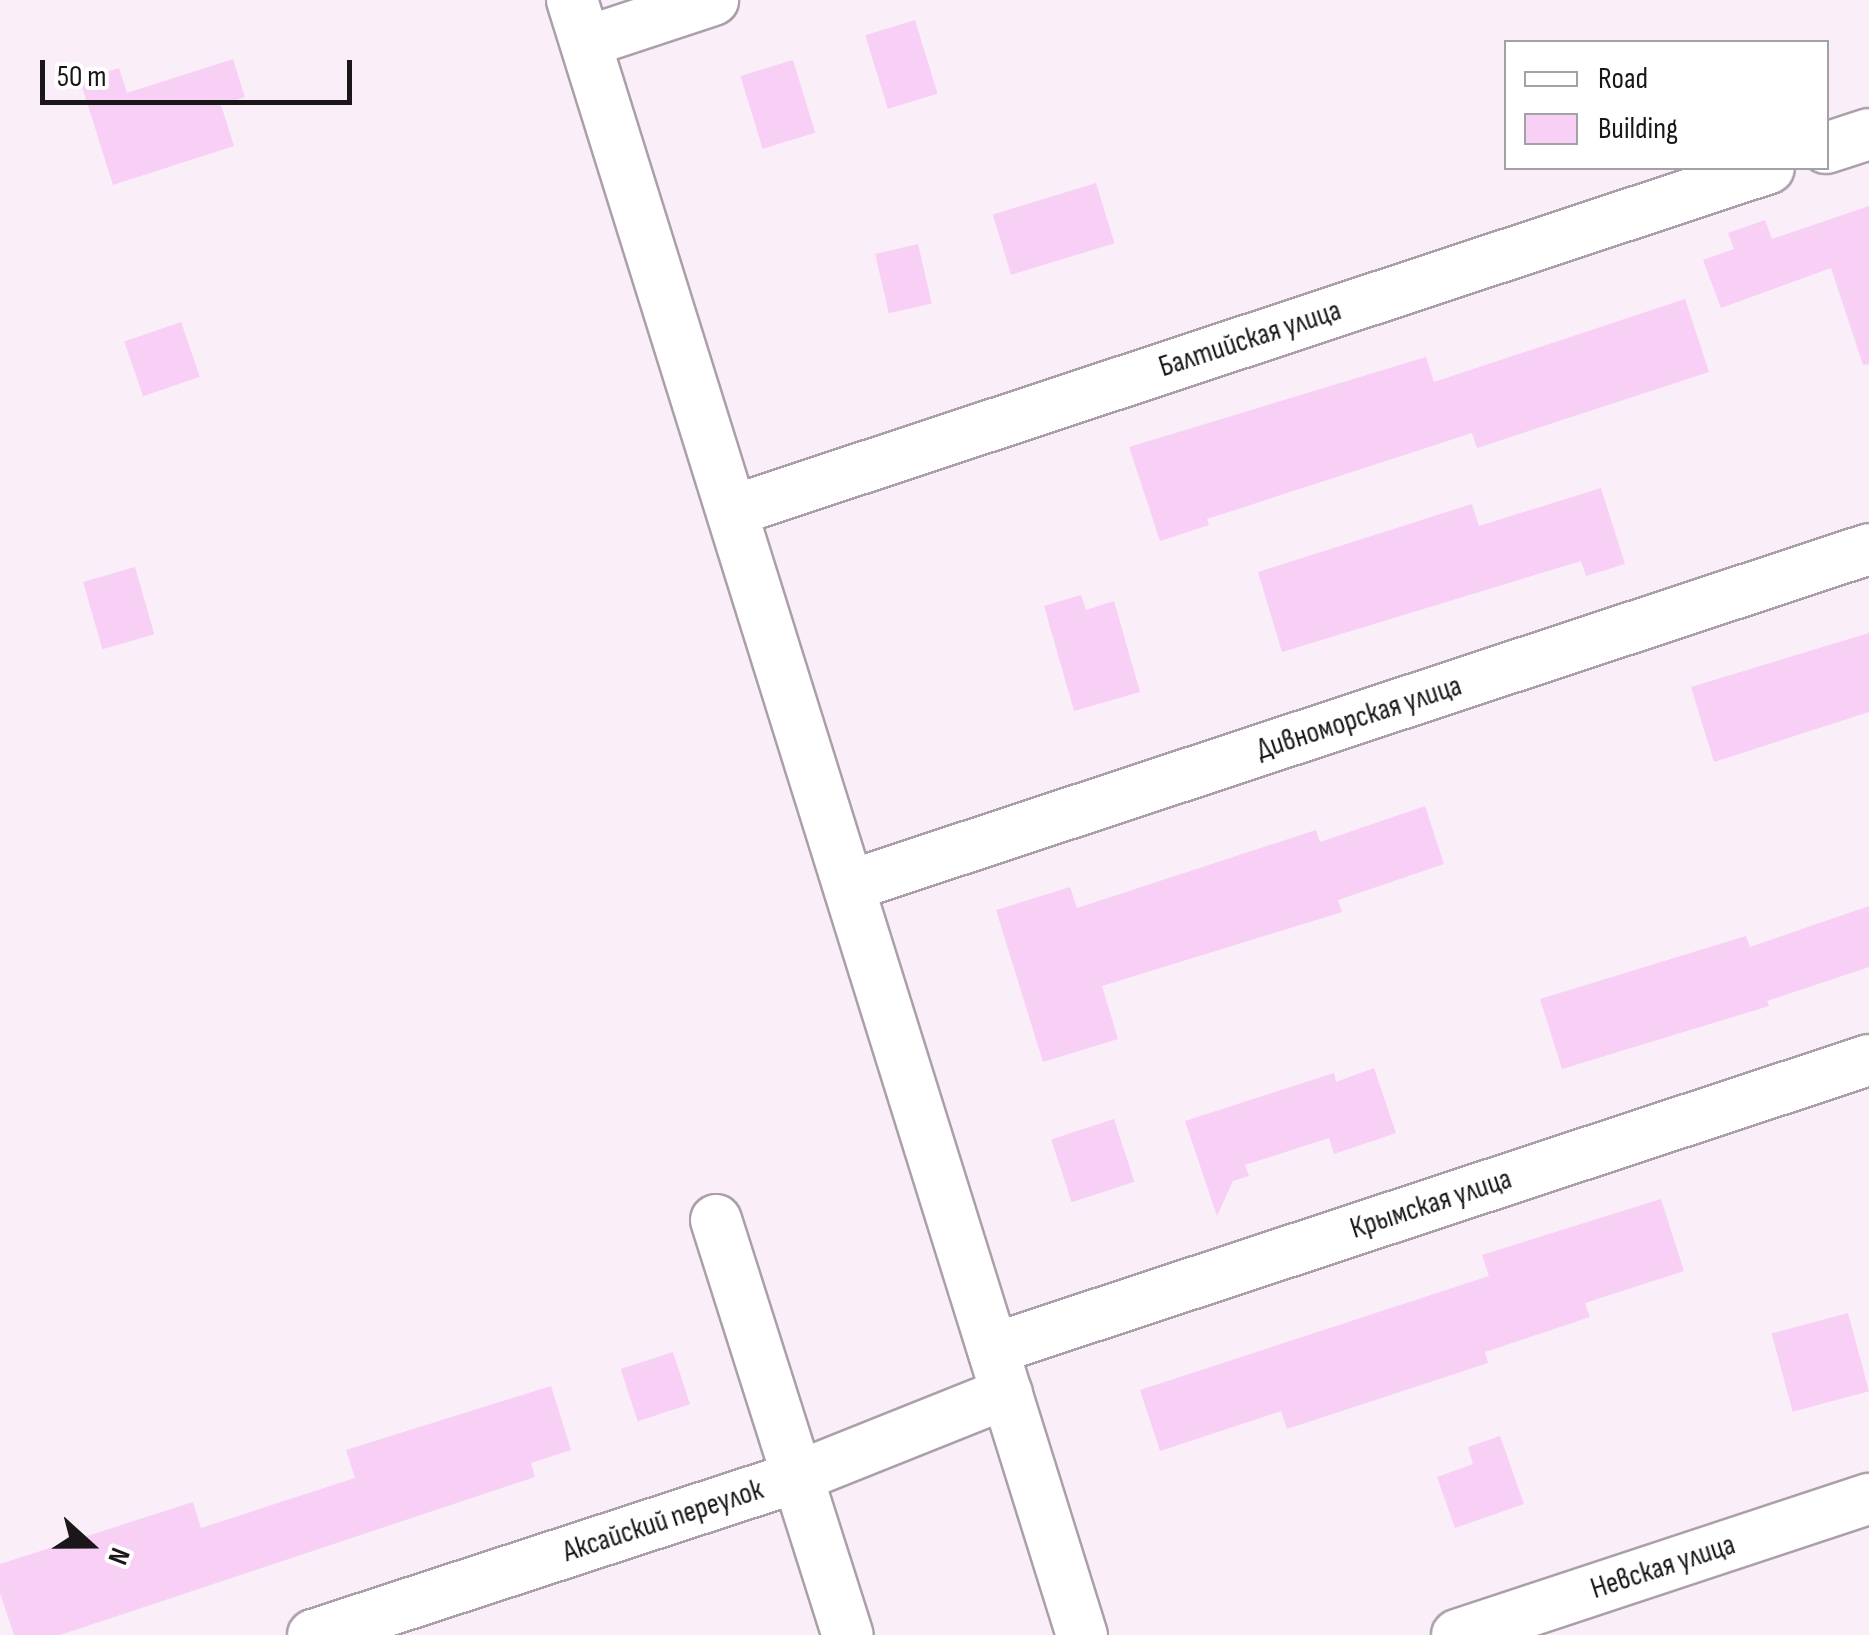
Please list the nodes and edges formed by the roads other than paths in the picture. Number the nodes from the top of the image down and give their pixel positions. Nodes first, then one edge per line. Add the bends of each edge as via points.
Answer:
1 (713, 0) edge
2 (579, 21) edge
3 (1869, 134) edge
4 (1829, 147) edge
5 (1763, 170) edge
6 (732, 510) junction
7 (1869, 549) edge
8 (849, 886) junction
9 (1869, 1060) edge
10 (716, 1220) dead end
11 (1000, 1371) junction
12 (797, 1476) junction
13 (1869, 1499) edge
14 (314, 1635) edge
15 (848, 1635) edge
16 (1082, 1635) edge
17 (1457, 1635) edge

1 - 2 street
2 - 6 street
3 - 4 street
5 - 6 street, Балтийская улица
6 - 8 street
7 - 8 street, Дивноморская улица
8 - 11 street
9 - 11 street, Крымская улица
10 - 12 street
11 - 12 street, Аксайский переулок
11 - 16 street
12 - 14 street, Аксайский переулок
12 - 15 street
13 - 17 street, Невская улица

